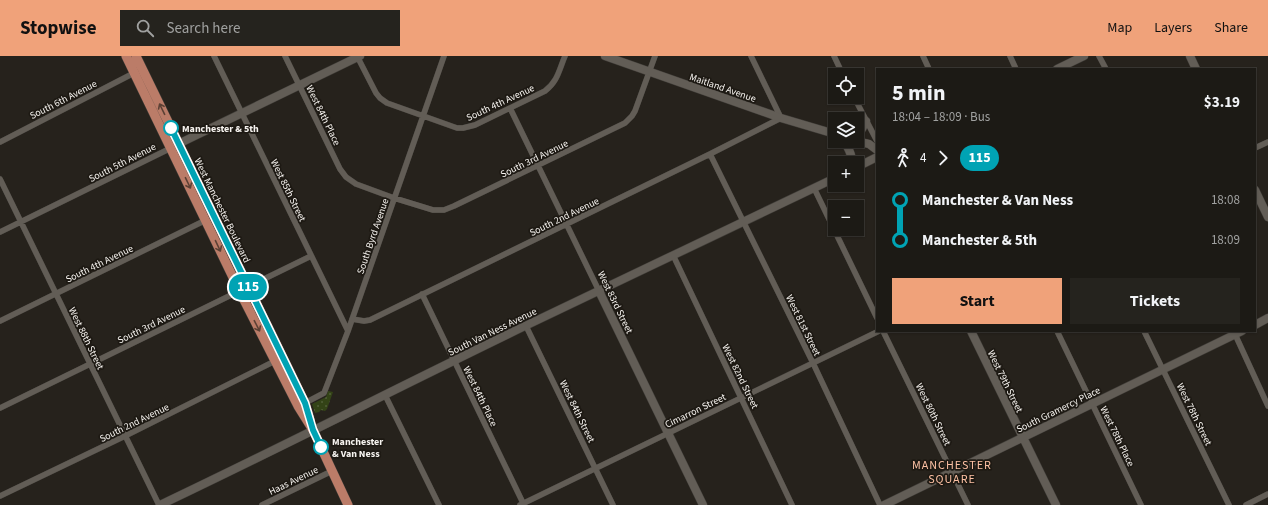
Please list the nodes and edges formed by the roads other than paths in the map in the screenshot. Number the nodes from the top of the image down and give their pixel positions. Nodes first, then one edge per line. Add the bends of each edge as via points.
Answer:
1 (126, 56) edge
2 (136, 56) edge
3 (214, 56) edge
4 (285, 56) edge
5 (358, 56) edge
6 (444, 56) edge
7 (565, 56) edge
8 (604, 56) edge
9 (655, 56) edge
10 (751, 56) edge
11 (834, 56) edge
12 (923, 56) edge
13 (1010, 56) edge
14 (1084, 56) edge
15 (1099, 56) edge
16 (1190, 56) edge
17 (840, 68) edge
18 (929, 68) edge
19 (1016, 68) edge
20 (1059, 68) edge
21 (1105, 68) edge
22 (1196, 68) edge
23 (650, 72) junction
24 (134, 73) junction
25 (299, 86) junction
26 (858, 104) edge
27 (510, 108) junction
28 (242, 114) junction
29 (422, 116) junction
30 (781, 118) junction
31 (866, 121) junction
32 (864, 125) edge
33 (828, 132) edge
34 (876, 139) edge
35 (0, 142) edge
36 (1268, 142) edge
37 (864, 143) edge
38 (175, 146) junction
39 (1256, 148) edge
40 (876, 149) edge
41 (710, 154) junction
42 (876, 158) edge
43 (864, 164) edge
44 (539, 166) junction
45 (0, 179) edge
46 (828, 181) edge
47 (814, 188) junction
48 (1256, 192) edge
49 (394, 198) junction
50 (1268, 217) edge
51 (206, 220) junction
52 (21, 222) junction
53 (743, 222) junction
54 (567, 224) junction
55 (0, 232) edge
56 (311, 256) junction
57 (673, 256) junction
58 (244, 290) junction
59 (599, 291) junction
60 (56, 294) junction
61 (422, 294) junction
62 (876, 316) edge
63 (1268, 318) edge
64 (352, 319) junction
65 (0, 321) edge
66 (1256, 324) edge
67 (526, 326) junction
68 (348, 331) junction
69 (877, 332) edge
70 (883, 332) edge
71 (971, 332) edge
72 (1058, 332) edge
73 (1144, 332) edge
74 (1237, 332) edge
75 (455, 360) junction
76 (275, 361) junction
77 (813, 363) junction
78 (90, 364) junction
79 (1163, 369) junction
80 (385, 395) junction
81 (741, 398) junction
82 (1093, 403) junction
83 (301, 405) junction
84 (1268, 406) edge
85 (0, 408) edge
86 (313, 430) junction
87 (668, 433) junction
88 (125, 436) junction
89 (1023, 438) junction
90 (595, 468) junction
91 (332, 471) junction
92 (952, 472) junction
93 (1268, 494) edge
94 (0, 496) edge
95 (522, 504) edge
96 (159, 505) edge
97 (262, 505) edge
98 (348, 505) edge
99 (439, 505) edge
100 (613, 505) edge
101 (703, 505) edge
102 (792, 505) edge
103 (880, 505) edge
104 (884, 505) edge
105 (968, 505) edge
106 (1056, 505) edge
107 (1141, 505) edge
108 (1229, 505) edge
109 (1246, 505) edge

1 - 24 main road, West Manchester Boulevard
38 -> 2 main road, West Manchester Boulevard
3 - 28 street, West 85th Street
4 - 25 street, West 84th Place
5 - 25 street, South 5th Avenue
5 - 29 street via 380,98
6 - 29 street, South Byrd Avenue
7 - 27 street, South 4th Avenue via 552,86
8 - 23 street, Maitland Avenue
9 - 23 street
10 - 30 street
11 - 17 street
12 - 18 street
13 - 19 street
14 - 20 street
15 - 21 street
16 - 22 street
23 - 30 street, Maitland Avenue
23 - 44 street, South 3rd Avenue via 635,111 625,124
24 - 35 street, South 6th Avenue
24 - 38 main road, West Manchester Boulevard
25 - 28 street, South 5th Avenue
25 - 49 street, West 84th Place via 346,177 356,184
26 - 31 street
27 - 29 street, South 4th Avenue via 463,128
27 - 44 street, West 83rd Street
28 - 38 street, South 5th Avenue
28 - 56 street, West 85th Street
29 - 49 street, South Byrd Avenue
30 - 33 street, Maitland Avenue
30 - 41 street, South 2nd Avenue
31 - 32 street
31 - 34 street
36 - 39 street
37 - 40 street
38 -> 51 main road, West Manchester Boulevard
38 - 52 street, South 5th Avenue
38 - 58 main road, West Manchester Boulevard
41 - 53 street, West 81st Street
41 - 54 street, South 2nd Avenue
42 - 43 street
44 - 49 street, South 3rd Avenue via 444,210 434,210
44 - 54 street, West 83rd Street
45 - 52 street, West 88th Street
46 - 47 street, South Van Ness Avenue
47 - 53 street, South Van Ness Avenue
47 - 62 street
48 - 50 street
49 - 64 street, South Byrd Avenue
51 -> 58 main road, West Manchester Boulevard
51 - 60 street, South 4th Avenue
52 - 55 street, South 5th Avenue
52 - 60 street, West 88th Street
53 - 57 street, South Van Ness Avenue
53 - 77 street, West 81st Street
54 - 59 street, West 83rd Street
54 - 61 street, South 2nd Avenue
56 - 58 street, South 3rd Avenue
56 - 68 street, West 85th Street
57 - 59 street, South Van Ness Avenue
57 - 81 street, West 82nd Street
58 -> 76 main road, West Manchester Boulevard
58 - 78 street, South 3rd Avenue
58 - 83 main road, West Manchester Boulevard
59 - 67 street, South Van Ness Avenue
59 - 87 street, West 83rd Street
60 - 65 street, South 4th Avenue
60 - 78 street, West 88th Street
61 - 64 street, South 2nd Avenue via 370,320
61 - 75 street, West 84th Place
63 - 66 street
64 - 68 street, South Byrd Avenue
67 - 75 street, South Van Ness Avenue
67 - 90 street, West 84th Street
68 - 83 street, South Byrd Avenue via 324,393
69 - 77 street, Cimarron Street
70 - 92 street, West 80th Street
71 - 89 street, West 79th Street
72 - 82 street, West 78th Place
73 - 79 street, West 78th Street
74 - 79 street, South Gramercy Place
74 - 84 street
75 - 80 street, South Van Ness Avenue
75 - 95 street, West 84th Place
76 - 83 main road, West Manchester Boulevard
76 - 88 street, South 2nd Avenue
77 - 81 street, Cimarron Street
77 - 103 street, West 81st Street
78 - 85 street, South 3rd Avenue
78 - 88 street, West 88th Street
79 - 82 street, South Gramercy Place
79 - 108 street, West 78th Street
80 - 86 street, South Van Ness Avenue
80 - 99 street
81 - 87 street, Cimarron Street
81 - 102 street, West 82nd Street
82 - 89 street, South Gramercy Place
82 - 107 street, West 78th Place
83 - 86 main road, West Manchester Boulevard
86 - 91 main road, West Manchester Boulevard
86 - 96 street, South Van Ness Avenue
87 - 90 street, Cimarron Street
87 - 101 street, West 83rd Street
88 - 94 street, South 2nd Avenue
88 - 96 street, West 88th Street
89 - 92 street, South Gramercy Place
89 - 106 street, West 79th Street
90 - 95 street, Cimarron Street
90 - 100 street, West 84th Street
91 - 97 street, Haas Avenue
91 - 98 main road, West Manchester Boulevard
92 - 104 street, South Gramercy Place
92 - 105 street, West 80th Street
93 - 109 street

